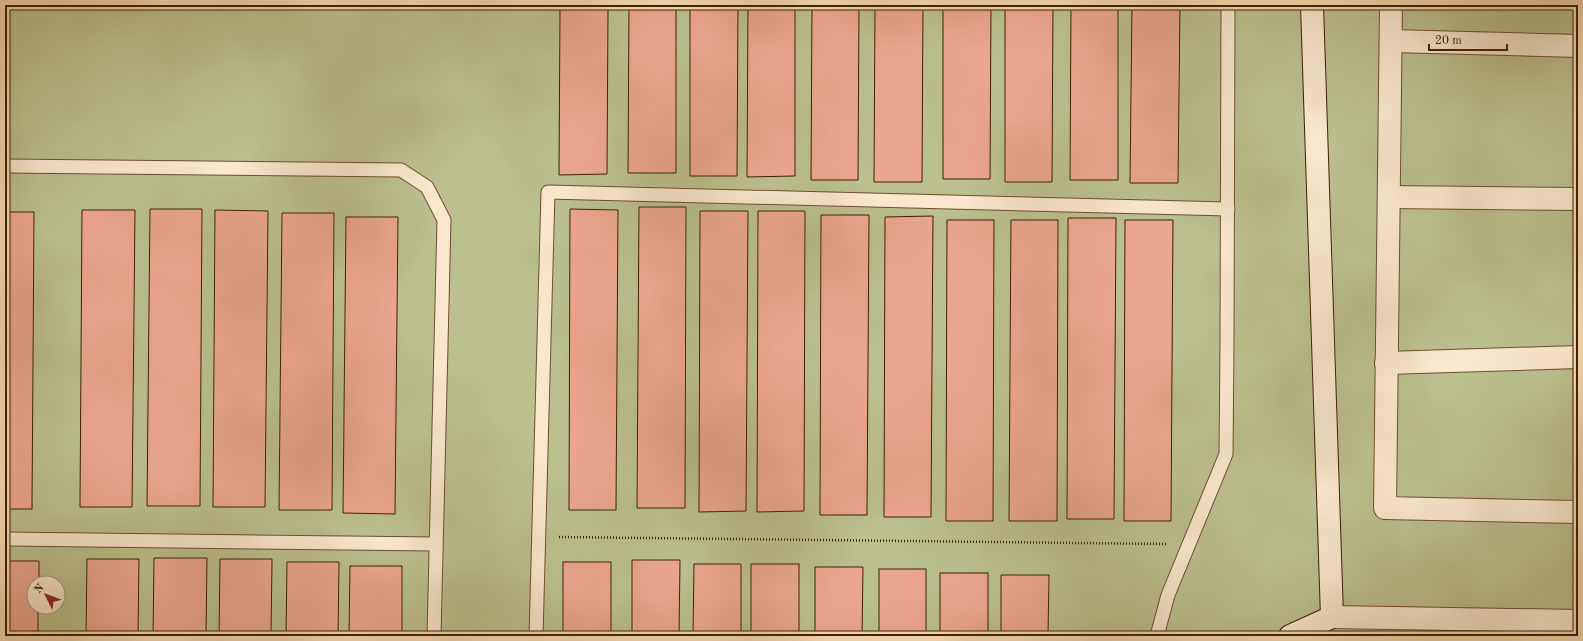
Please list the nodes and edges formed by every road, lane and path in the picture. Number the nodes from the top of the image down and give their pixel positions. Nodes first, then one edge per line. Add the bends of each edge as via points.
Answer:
1 (1228, 5) edge
2 (1312, 5) edge
3 (1391, 5) edge
4 (1391, 41) junction
5 (1578, 46) edge
6 (5, 166) edge
7 (1389, 197) junction
8 (1578, 199) edge
9 (1228, 209) junction
10 (1578, 357) edge
11 (1386, 363) junction
12 (1578, 512) edge
13 (538, 537) junction
14 (5, 539) edge
15 (435, 544) junction
16 (1188, 545) junction
17 (1332, 617) junction
18 (1578, 621) edge
19 (434, 636) edge
20 (536, 636) edge
21 (1157, 636) edge
22 (1290, 636) edge

1 - 9 lane
2 - 17 street
3 - 4 street
4 - 5 street
4 - 7 street
6 - 15 lane via 401,170 428,187 444,220
7 - 8 street
7 - 11 street
9 - 13 lane via 548,192
9 - 16 lane via 1226,454
10 - 11 street
11 - 12 street via 1385,508
13 - 16 path
13 - 20 lane
14 - 15 lane
15 - 19 lane
16 - 21 lane via 1168,595
17 - 18 street
17 - 22 street

